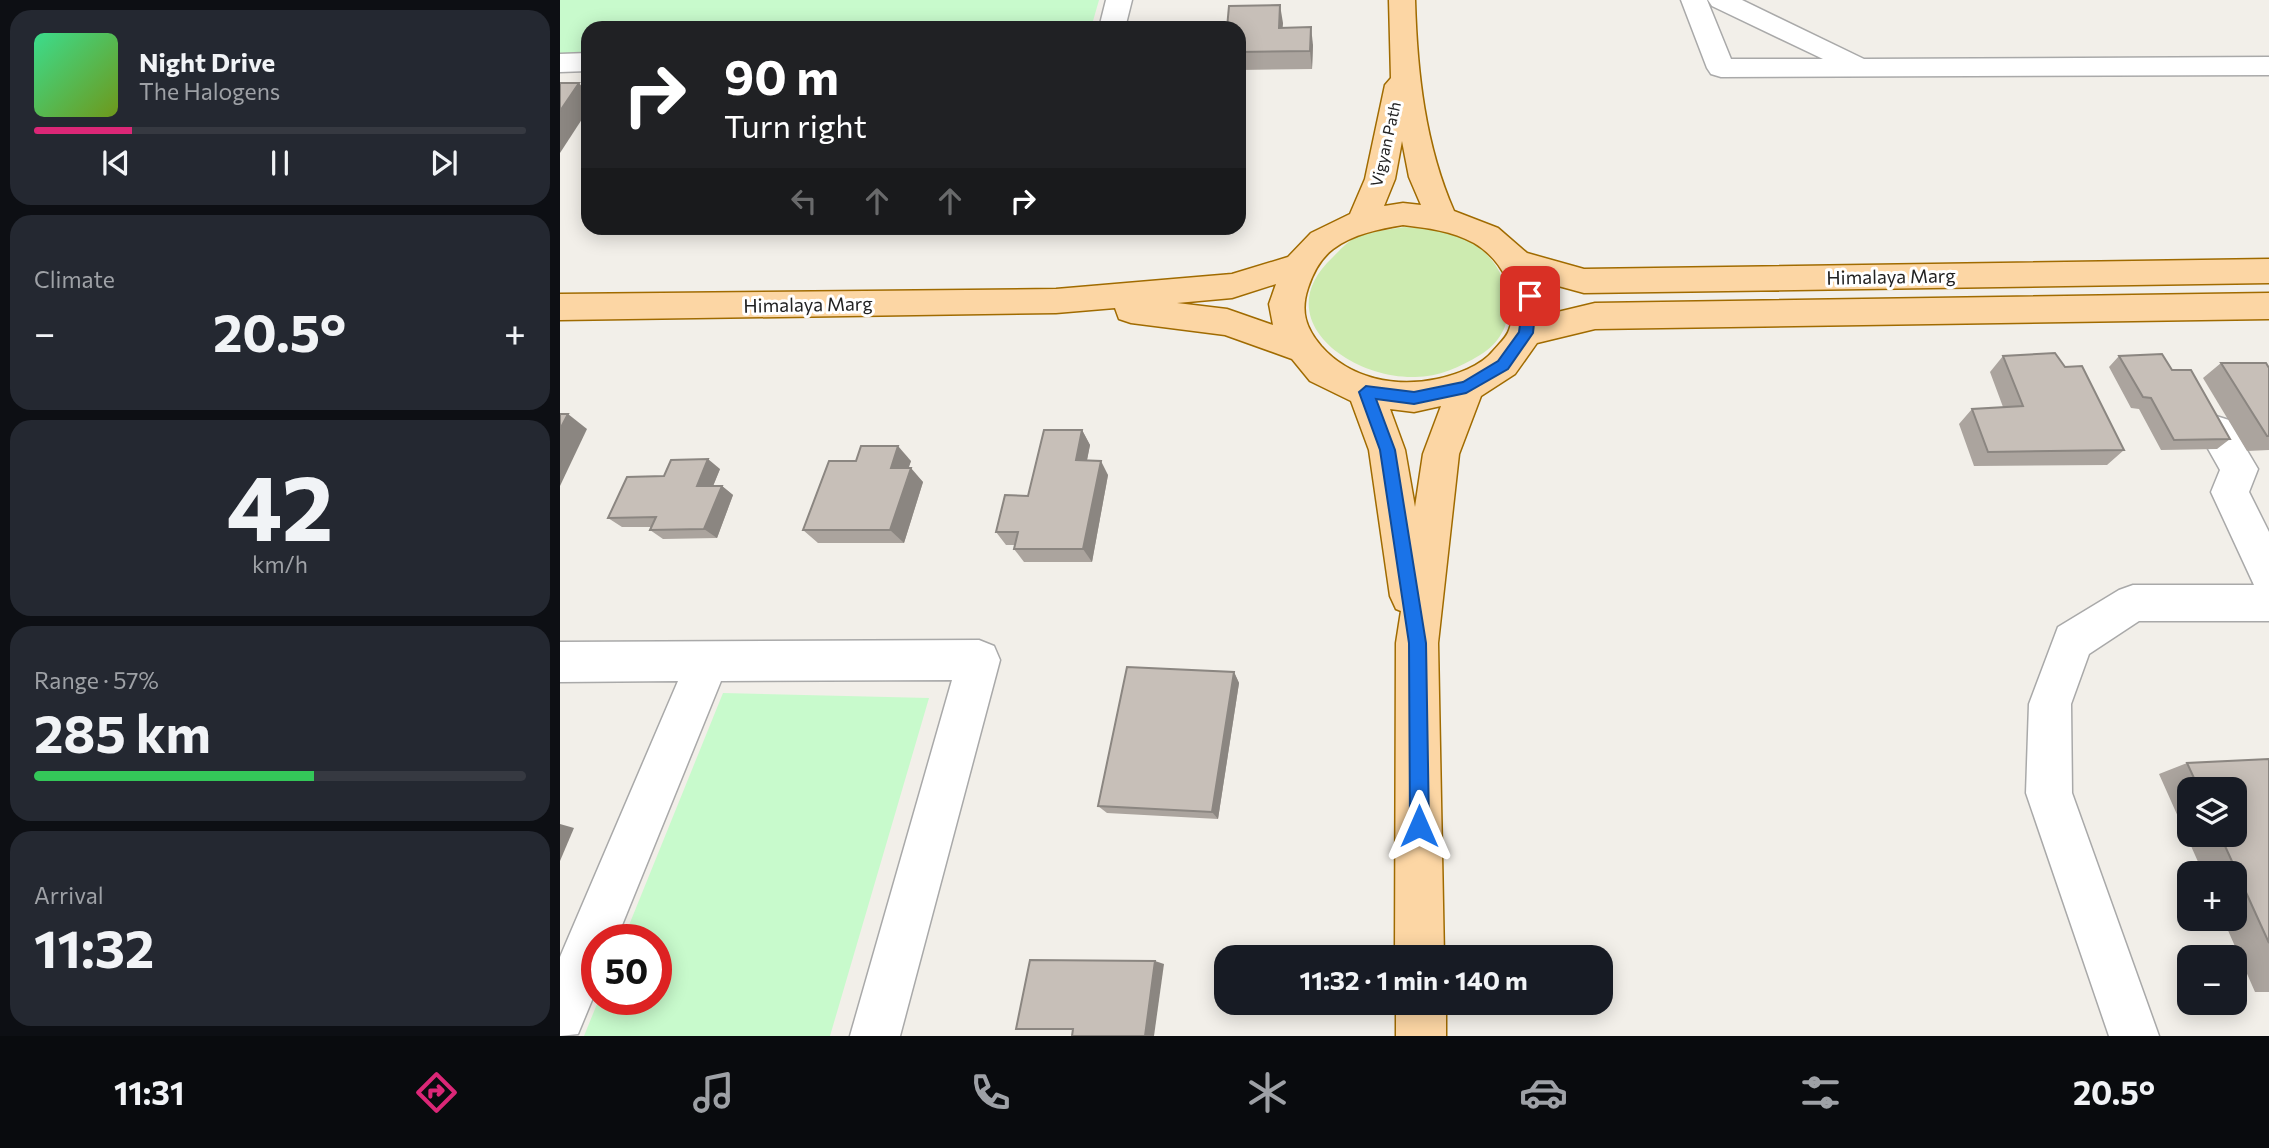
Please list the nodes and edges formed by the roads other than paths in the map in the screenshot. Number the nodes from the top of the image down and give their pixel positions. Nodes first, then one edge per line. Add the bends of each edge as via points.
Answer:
1 (1119, 0) edge
2 (1402, 0) edge
3 (1694, 0) edge
4 (1721, 0) edge
5 (1114, 21) edge
6 (560, 62) edge
7 (581, 62) edge
8 (1402, 66) junction
9 (2269, 66) edge
10 (1865, 68) junction
11 (1442, 218) junction
12 (1363, 221) junction
13 (1516, 262) junction
14 (1299, 265) junction
15 (2269, 271) edge
16 (1056, 301) junction
17 (2269, 306) edge
18 (560, 307) edge
19 (1525, 333) junction
20 (1303, 349) junction
21 (1466, 387) junction
22 (1366, 392) junction
23 (2216, 431) edge
24 (2254, 469) edge
25 (2269, 573) edge
26 (2269, 603) edge
27 (1417, 643) junction
28 (708, 661) junction
29 (560, 662) edge
30 (1420, 945) edge
31 (1421, 1015) edge
32 (560, 1016) edge
33 (875, 1036) edge
34 (1421, 1036) edge
35 (2134, 1036) edge

1 - 5 street
2 - 8 main road, Vigyan Path
3 - 10 street via 1721,68
4 - 10 street
6 - 7 street
8 - 11 main road, Vigyan Path via 1424,177
8 - 12 main road, Vigyan Path via 1380,179
9 - 10 street
11 - 12 main road via 1403,214
11 - 13 main road via 1487,236
12 - 14 main road via 1322,241
13 - 15 main road, Himalaya Marg via 1584,281
13 - 19 main road via 1530,296
14 - 16 main road, Himalaya Marg via 1232,286
14 - 20 main road via 1286,304 1292,335
16 - 18 main road, Himalaya Marg
16 - 20 main road, Himalaya Marg via 1227,322
17 - 19 main road, Himalaya Marg via 1595,316
19 - 21 main road via 1503,365
20 - 22 main road via 1322,371
21 - 22 main road via 1414,398
21 - 27 main road via 1441,454
22 - 27 main road via 1387,450
23 - 24 street
24 - 25 street via 2230,492
26 - 35 street via 2133,603 2073,641 2050,704 2049,793
27 - 30 main road
28 - 29 street
28 - 32 street
28 - 33 street via 979,660
31 - 34 main road

